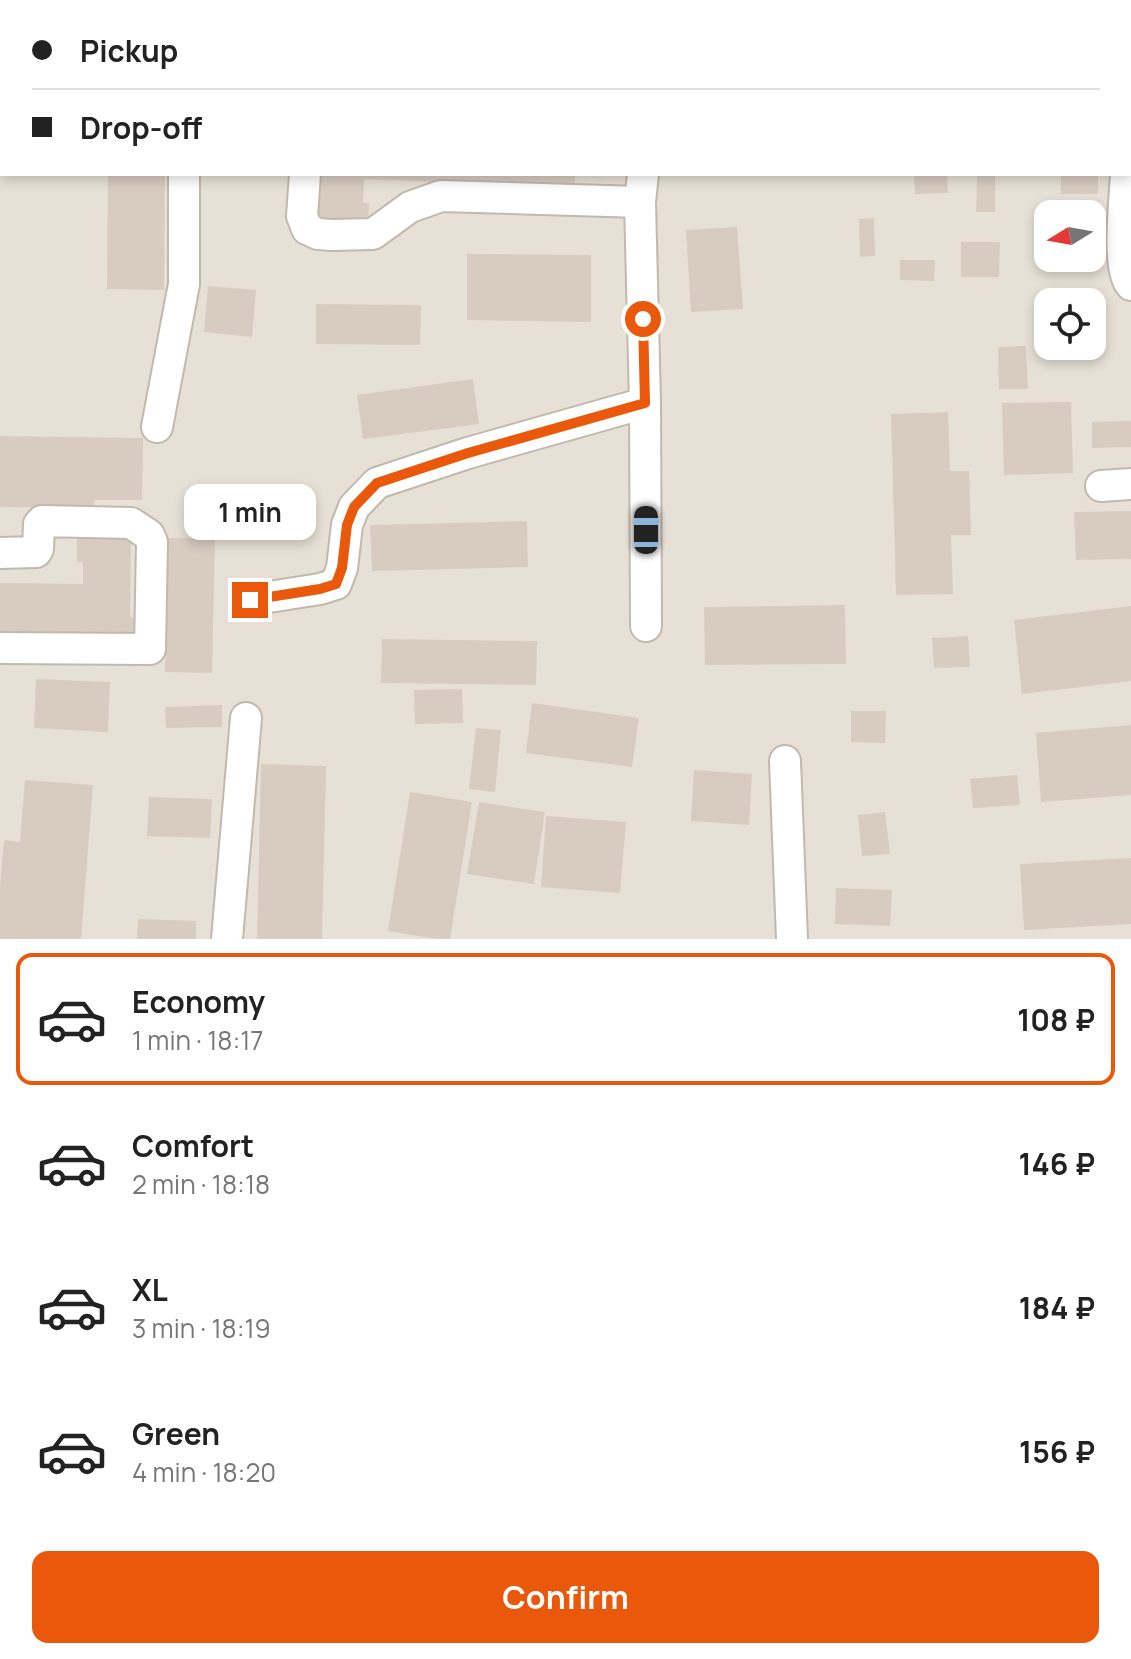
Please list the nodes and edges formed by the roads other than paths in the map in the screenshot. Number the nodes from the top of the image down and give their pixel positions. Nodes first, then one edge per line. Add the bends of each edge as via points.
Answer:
1 (184, 176) edge
2 (305, 176) edge
3 (1126, 176) edge
4 (641, 188) edge
5 (1131, 285) edge
6 (645, 403) junction
7 (157, 427) dead end
8 (1131, 484) edge
9 (1101, 486) dead end
10 (0, 553) edge
11 (250, 600) dead end
12 (646, 626) dead end
13 (0, 648) edge
14 (246, 718) dead end
15 (785, 761) dead end
16 (227, 939) edge
17 (792, 939) edge

1 - 7 street via 184,284
2 - 4 street via 302,216 307,229 318,234 373,234 410,207 441,196
3 - 5 street via 1122,258
4 - 6 street
6 - 11 street via 377,483 354,507 336,584
6 - 12 street
8 - 9 street
10 - 13 street via 36,552 42,521 128,522 152,542 150,649
14 - 16 street
15 - 17 street

